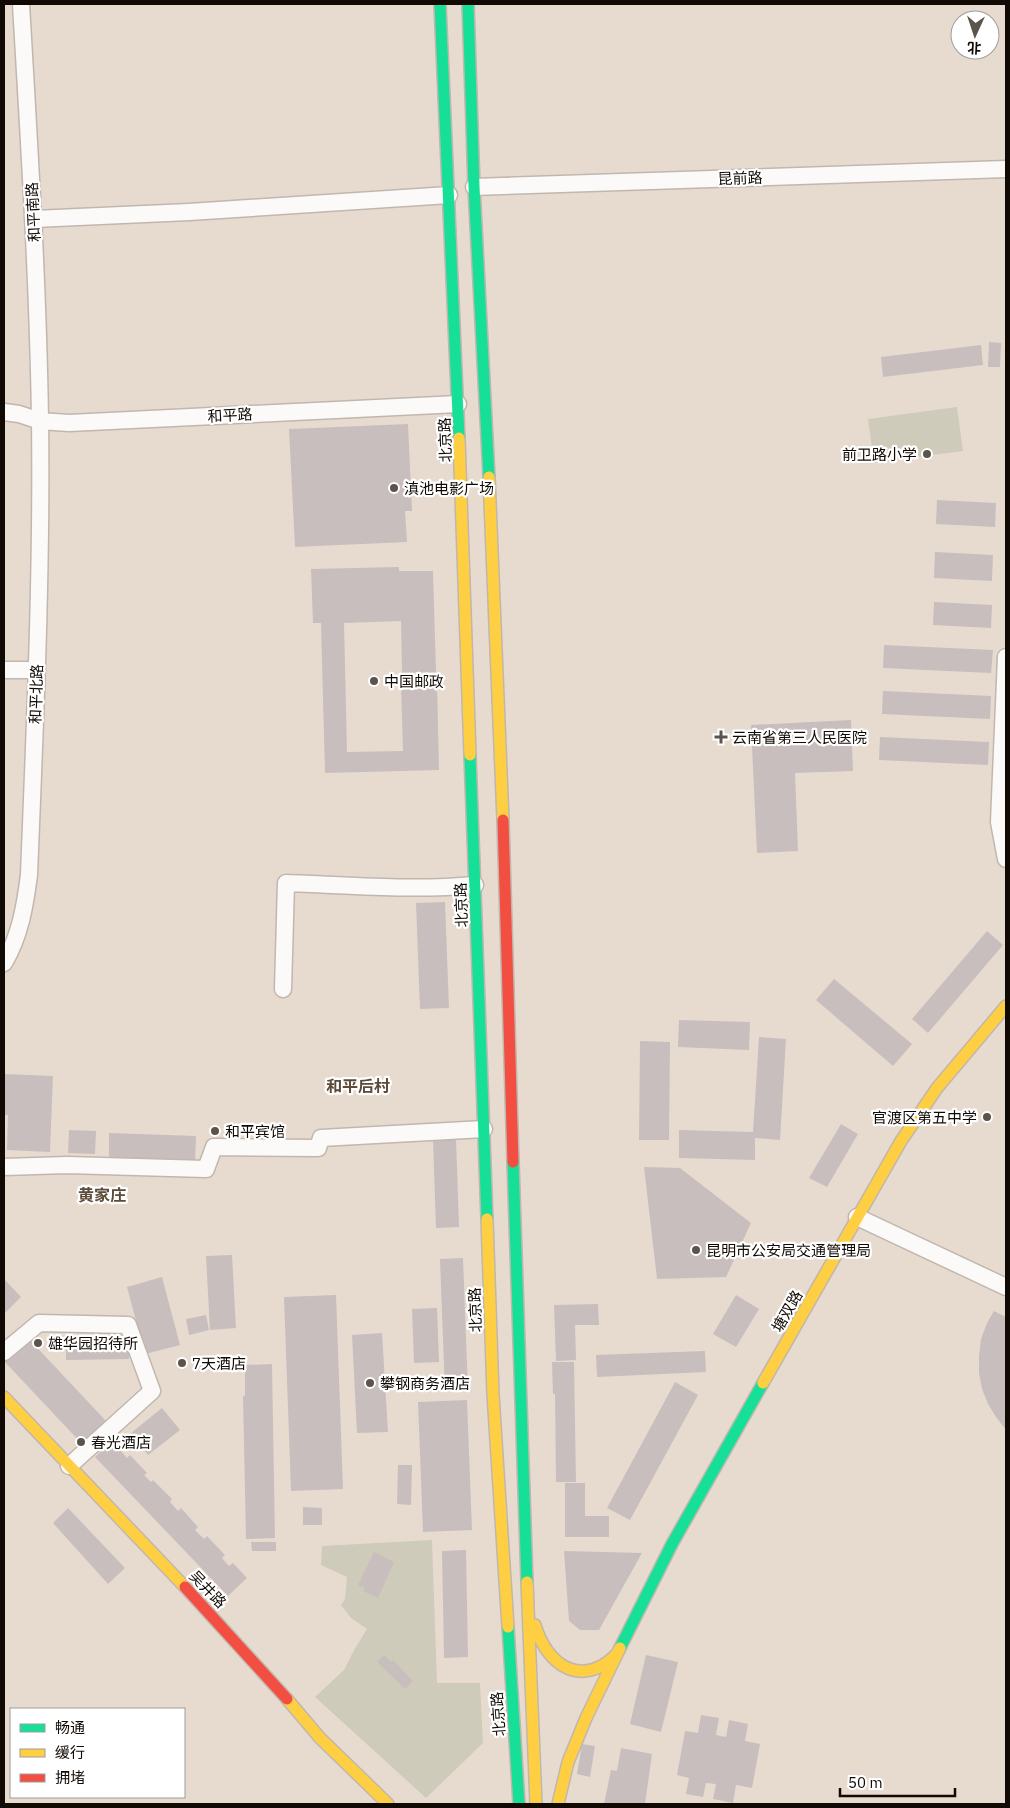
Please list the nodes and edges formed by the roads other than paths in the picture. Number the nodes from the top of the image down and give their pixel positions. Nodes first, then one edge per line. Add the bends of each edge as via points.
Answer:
1 (21, 4) edge
2 (440, 4) edge
3 (468, 4) edge
4 (1006, 169) edge
5 (474, 187) junction
6 (449, 195) junction
7 (34, 219) junction
8 (458, 404) junction
9 (4, 412) edge
10 (40, 421) junction
11 (1006, 657) edge
12 (4, 670) edge
13 (37, 670) junction
14 (1006, 860) edge
15 (475, 885) junction
16 (4, 963) edge
17 (283, 989) dead end
18 (1006, 1006) edge
19 (484, 1129) junction
20 (4, 1167) edge
21 (857, 1217) junction
22 (1006, 1287) edge
23 (4, 1352) edge
24 (4, 1397) edge
25 (69, 1466) junction
26 (529, 1606) junction
27 (620, 1648) junction
28 (388, 1804) edge
29 (519, 1804) edge
30 (536, 1804) edge
31 (558, 1804) edge

1 - 7 street, 和平南路
2 - 6 main road, 北京路
3 - 5 main road
4 - 5 street, 昆前路
5 - 26 main road via 500,738
6 - 7 street
6 - 8 main road, 北京路
7 - 10 street, 和平南路
8 - 10 street, 和平路 via 69,423
8 - 15 main road, 北京路
9 - 10 street, 和平路
10 - 13 street, 和平北路
11 - 14 street via 999,822
12 - 13 street
13 - 16 street, 和平北路 via 29,875 24,909
15 - 17 street via 398,887 286,883
15 - 19 main road, 北京路
18 - 21 main road, 塘双路 via 937,1088 901,1141
19 - 20 street via 321,1138 318,1148 214,1147 206,1169 67,1165
19 - 29 main road, 北京路 via 494,1394
21 - 22 street
21 - 27 main road, 塘双路 via 672,1544
23 - 25 street via 39,1323 128,1325 152,1391
24 - 25 main road, 吴井路
25 - 28 main road, 吴井路 via 217,1621 320,1738
26 - 27 main road via 544,1648 563,1667 581,1672 600,1668 609,1663
26 - 30 main road
27 - 31 main road, 塘双路 via 568,1762

